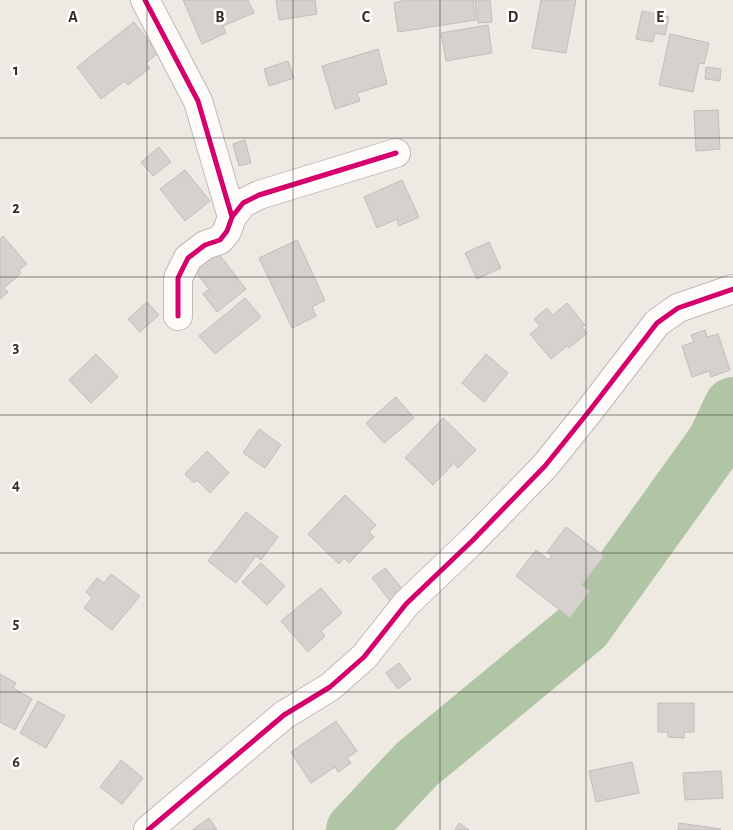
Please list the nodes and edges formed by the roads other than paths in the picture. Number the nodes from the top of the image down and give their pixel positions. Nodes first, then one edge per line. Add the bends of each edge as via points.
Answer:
1 (145, 0) edge
2 (396, 153) dead end
3 (232, 217) junction
4 (733, 289) edge
5 (178, 316) dead end
6 (148, 830) edge

1 - 3 street via 198,101
2 - 3 street via 259,195 243,203
3 - 5 street via 220,240 205,245 188,258 178,278
4 - 6 street via 678,308 656,323 545,466 406,604 364,657 330,687 284,715

